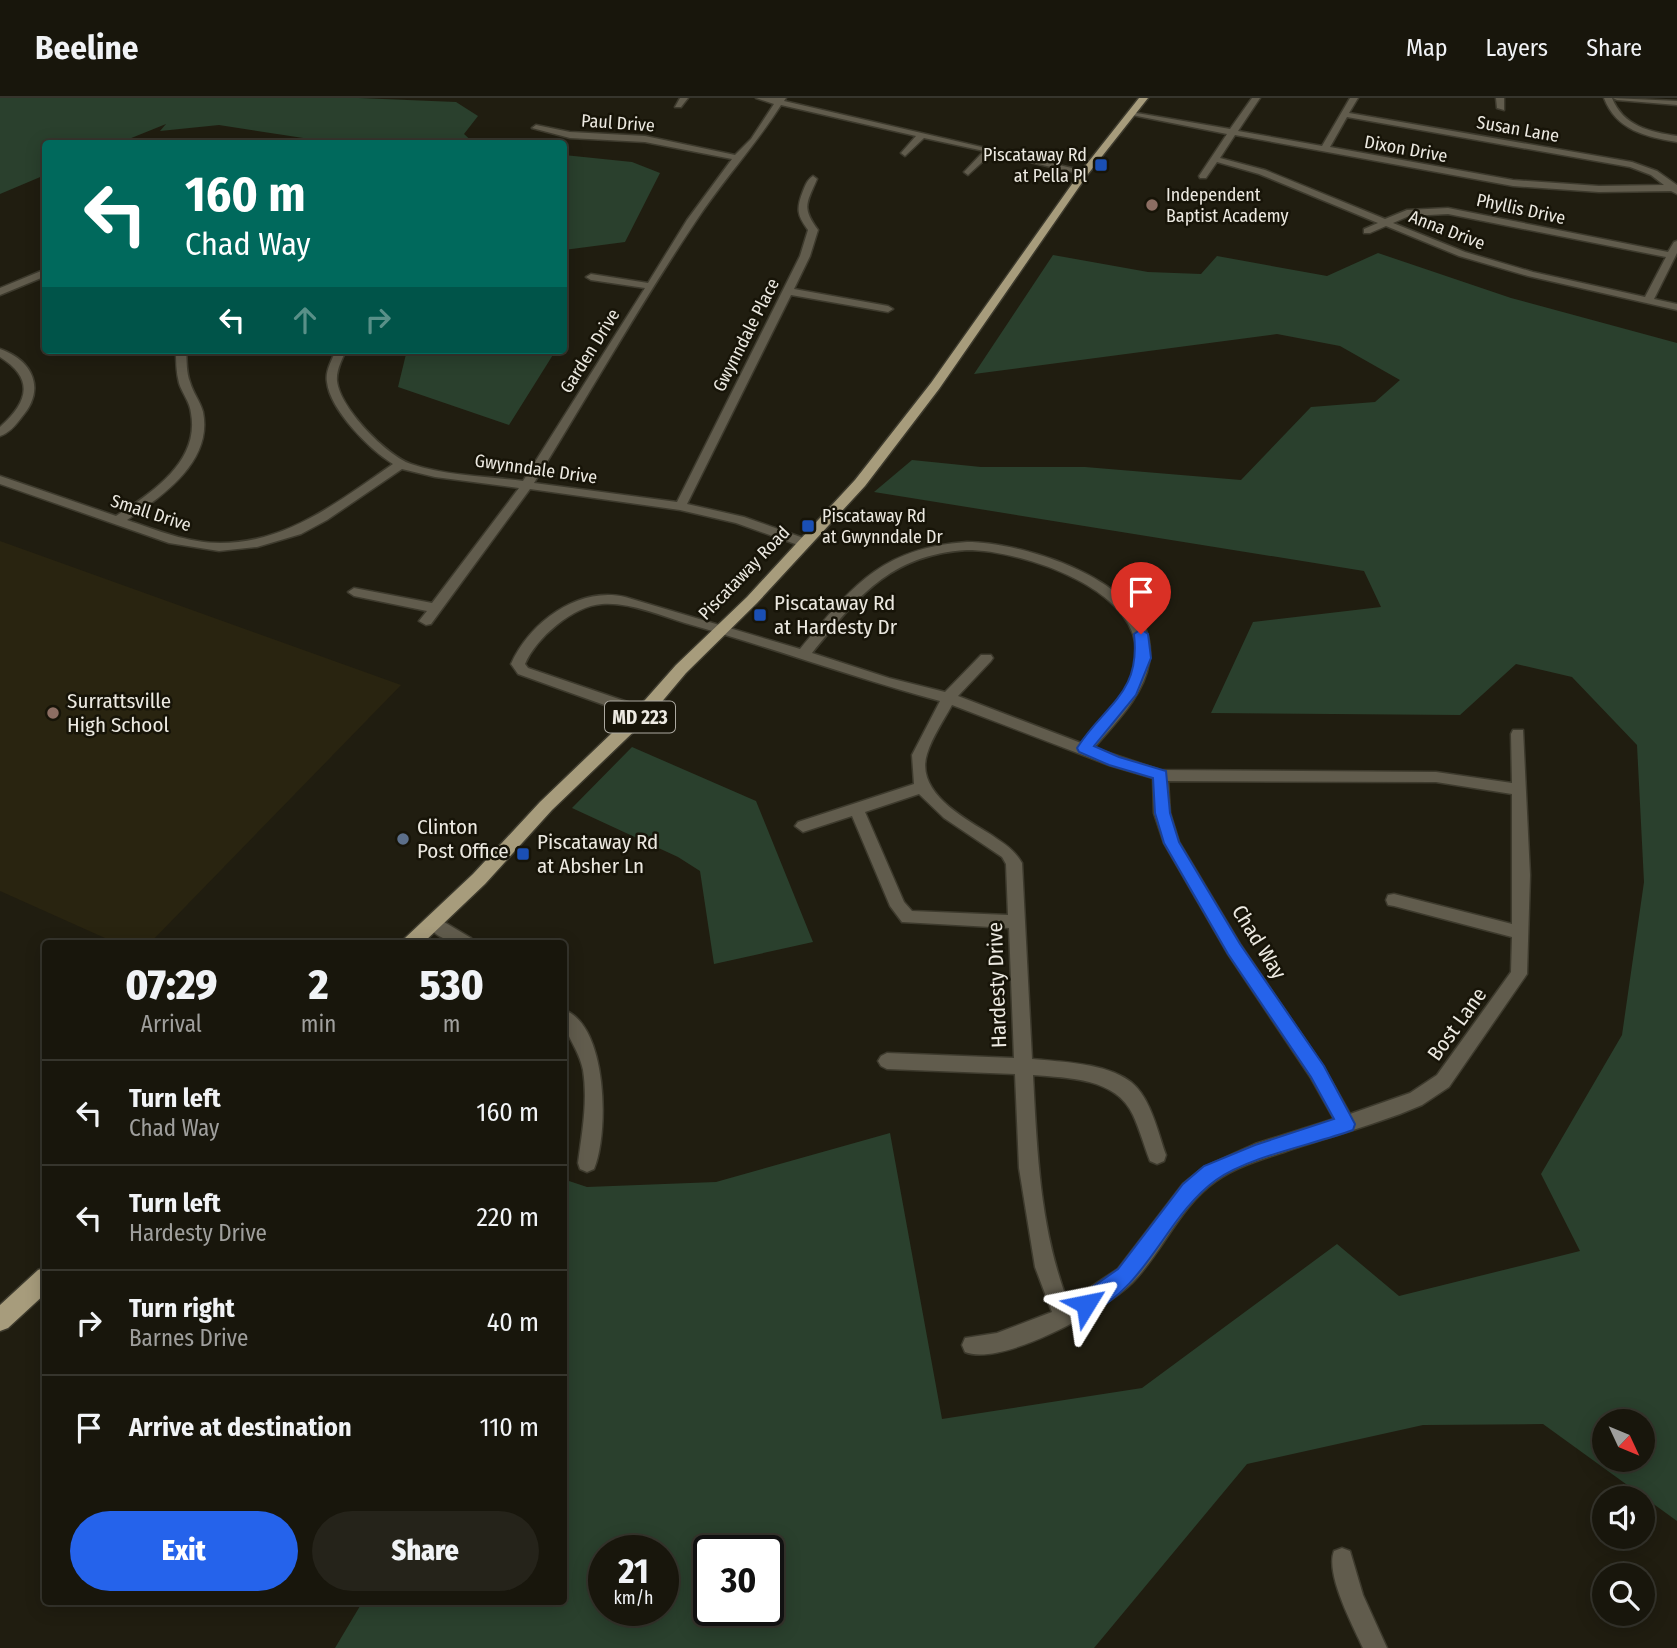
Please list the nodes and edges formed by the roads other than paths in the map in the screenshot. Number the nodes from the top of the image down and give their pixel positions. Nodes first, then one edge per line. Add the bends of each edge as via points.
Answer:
1 (760, 98) edge
2 (1144, 98) edge
3 (1255, 98) edge
4 (1354, 98) edge
5 (1608, 98) edge
6 (1617, 98) edge
7 (781, 100) edge
8 (1677, 103) edge
9 (1131, 114) junction
10 (1347, 115) junction
11 (537, 128) dead end
12 (1230, 134) junction
13 (922, 135) junction
14 (1677, 139) edge
15 (1324, 150) junction
16 (989, 151) junction
17 (905, 153) dead end
18 (737, 158) junction
19 (1214, 159) junction
20 (968, 172) dead end
21 (1085, 172) junction
22 (1203, 176) dead end
23 (813, 179) dead end
24 (1676, 189) edge
25 (1385, 221) junction
26 (1367, 231) dead end
27 (1677, 244) edge
28 (1670, 255) junction
29 (42, 274) edge
30 (591, 277) dead end
31 (651, 286) junction
32 (788, 291) junction
33 (0, 292) edge
34 (1648, 301) junction
35 (1677, 307) edge
36 (888, 309) dead end
37 (0, 352) edge
38 (181, 354) edge
39 (340, 354) edge
40 (0, 433) edge
41 (401, 464) junction
42 (0, 480) edge
43 (527, 485) junction
44 (680, 506) junction
45 (118, 520) junction
46 (805, 543) junction
47 (354, 592) dead end
48 (436, 608) junction
49 (426, 621) dead end
50 (722, 629) junction
51 (803, 655) junction
52 (986, 658) dead end
53 (948, 698) junction
54 (643, 713) junction
55 (1518, 734) dead end
56 (1084, 748) junction
57 (1160, 775) junction
58 (923, 787) junction
59 (1518, 789) junction
60 (857, 810) junction
61 (803, 826) dead end
62 (1394, 900) dead end
63 (1017, 922) junction
64 (434, 923) junction
65 (1519, 932) junction
66 (414, 940) edge
67 (460, 940) edge
68 (567, 1020) edge
69 (887, 1061) dead end
70 (1024, 1068) junction
71 (1346, 1124) junction
72 (1157, 1156) dead end
73 (587, 1163) dead end
74 (42, 1282) edge
75 (1064, 1317) junction
76 (0, 1320) edge
77 (972, 1345) dead end
78 (1342, 1559) dead end
79 (1375, 1648) edge

1 - 7 street
2 - 9 main road, Piscataway Road / MD 223
3 - 12 street
4 - 10 street
5 - 14 street via 1621,121
6 - 8 street
7 - 13 street
7 - 18 street, Garden Drive
9 - 12 street, Dixon Drive
9 - 21 main road, Piscataway Road / MD 223
10 - 15 street
10 - 24 street, Susan Lane via 1616,162 1647,170
11 - 18 street, Paul Drive via 570,135 633,137
12 - 15 street, Dixon Drive
12 - 19 street
13 - 16 street
13 - 17 street
15 - 24 street, Dixon Drive via 1532,185
16 - 20 street
16 - 21 street
18 - 31 street, Garden Drive
19 - 22 street
19 - 25 street, Anna Drive via 1262,172
21 - 46 main road, Piscataway Road / MD 223 via 895,441
23 - 32 street, Gwynndale Place via 801,207 813,232
25 - 26 street, Phyllis Drive
25 - 28 street, Phyllis Drive via 1415,211 1448,211
25 - 34 street, Anna Drive via 1497,265
27 - 28 street
28 - 34 street
29 - 33 street
30 - 31 street
31 - 43 street, Garden Drive
32 - 36 street
32 - 44 street, Gwynndale Place
34 - 35 street, Anna Drive
37 - 40 street via 25,370 31,390 23,410
38 - 45 street via 183,377 198,413 195,446 157,492
39 - 41 street, Gwynndale Drive via 332,385 347,414
41 - 43 street, Gwynndale Drive
41 - 45 street, Small Drive via 310,524 257,542 219,547 187,544
42 - 45 street, Small Drive
43 - 44 street, Gwynndale Drive
43 - 48 street, Garden Drive
44 - 46 street, Gwynndale Drive via 740,520
46 - 50 main road, Piscataway Road / MD 223
47 - 48 street
48 - 49 street, Garden Drive
50 - 51 street
50 - 54 main road, Piscataway Road / MD 223
50 - 54 street via 609,599 562,611 518,664 523,671
51 - 53 street
51 - 56 street via 873,577 897,562 957,547 1027,554 1103,589 1141,634 1144,658 1129,695
52 - 53 street
53 - 56 street
53 - 58 street via 919,755
54 - 64 main road, Piscataway Road / MD 223
55 - 59 street, Bost Lane
56 - 57 street
57 - 59 street via 1424,776
57 - 71 street, Chad Way via 1162,813 1172,843
58 - 60 street
58 - 63 street, Hardesty Drive via 1007,853 1017,874
59 - 65 street, Bost Lane
60 - 61 street
60 - 63 street via 898,906 908,917
62 - 65 street
63 - 70 street, Hardesty Drive
64 - 66 main road, Piscataway Road / MD 223
64 - 67 street
65 - 71 street, Bost Lane via 1519,974 1443,1081 1416,1099
68 - 73 street via 590,1063 596,1093
69 - 70 street
70 - 72 street via 1101,1076 1124,1087 1136,1102
70 - 75 street, Hardesty Drive via 1033,1206 1045,1267
71 - 75 street, Bost Lane via 1255,1153 1211,1173 1190,1190 1125,1276
74 - 76 main road
75 - 77 street, Bost Lane via 997,1343
78 - 79 street via 1352,1597

